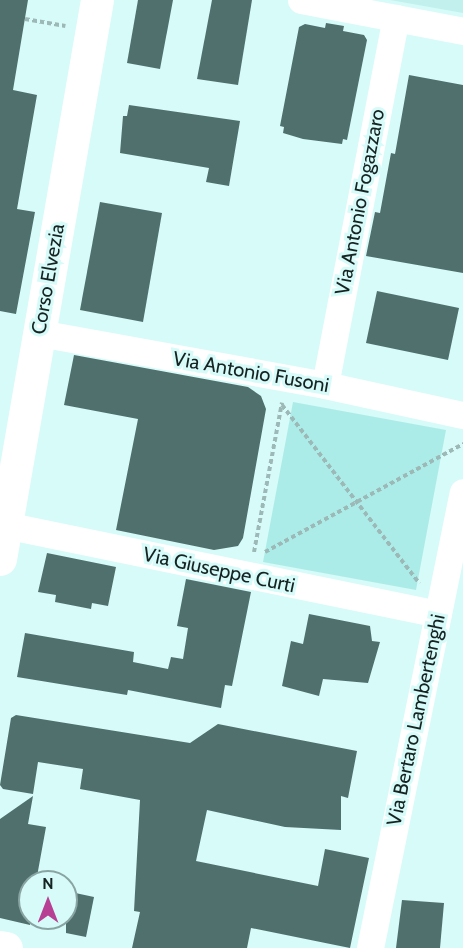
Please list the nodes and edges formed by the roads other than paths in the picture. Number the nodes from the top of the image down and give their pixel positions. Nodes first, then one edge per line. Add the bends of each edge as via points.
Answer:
1 (301, 0) edge
2 (84, 9) edge
3 (396, 18) junction
4 (463, 31) edge
5 (39, 333) junction
6 (325, 385) junction
7 (463, 415) edge
8 (463, 492) edge
9 (3, 525) edge
10 (0, 559) edge
11 (439, 611) junction
12 (0, 947) edge
13 (6, 948) edge
14 (370, 948) edge

1 - 3 street
2 - 5 street, Corso Elvezia
3 - 4 street
3 - 6 street, Via Antonio Fogazzaro
5 - 6 street, Via Antonio Fusoni via 284,392
5 - 9 street, Corso Elvezia
6 - 7 street, Via Antonio Fusoni
8 - 11 street, Via Bertaro Lambertenghi
9 - 10 street, Corso Elvezia
9 - 11 street, Via Giuseppe Curti
11 - 14 street, Via Bertaro Lambertenghi
12 - 13 street

